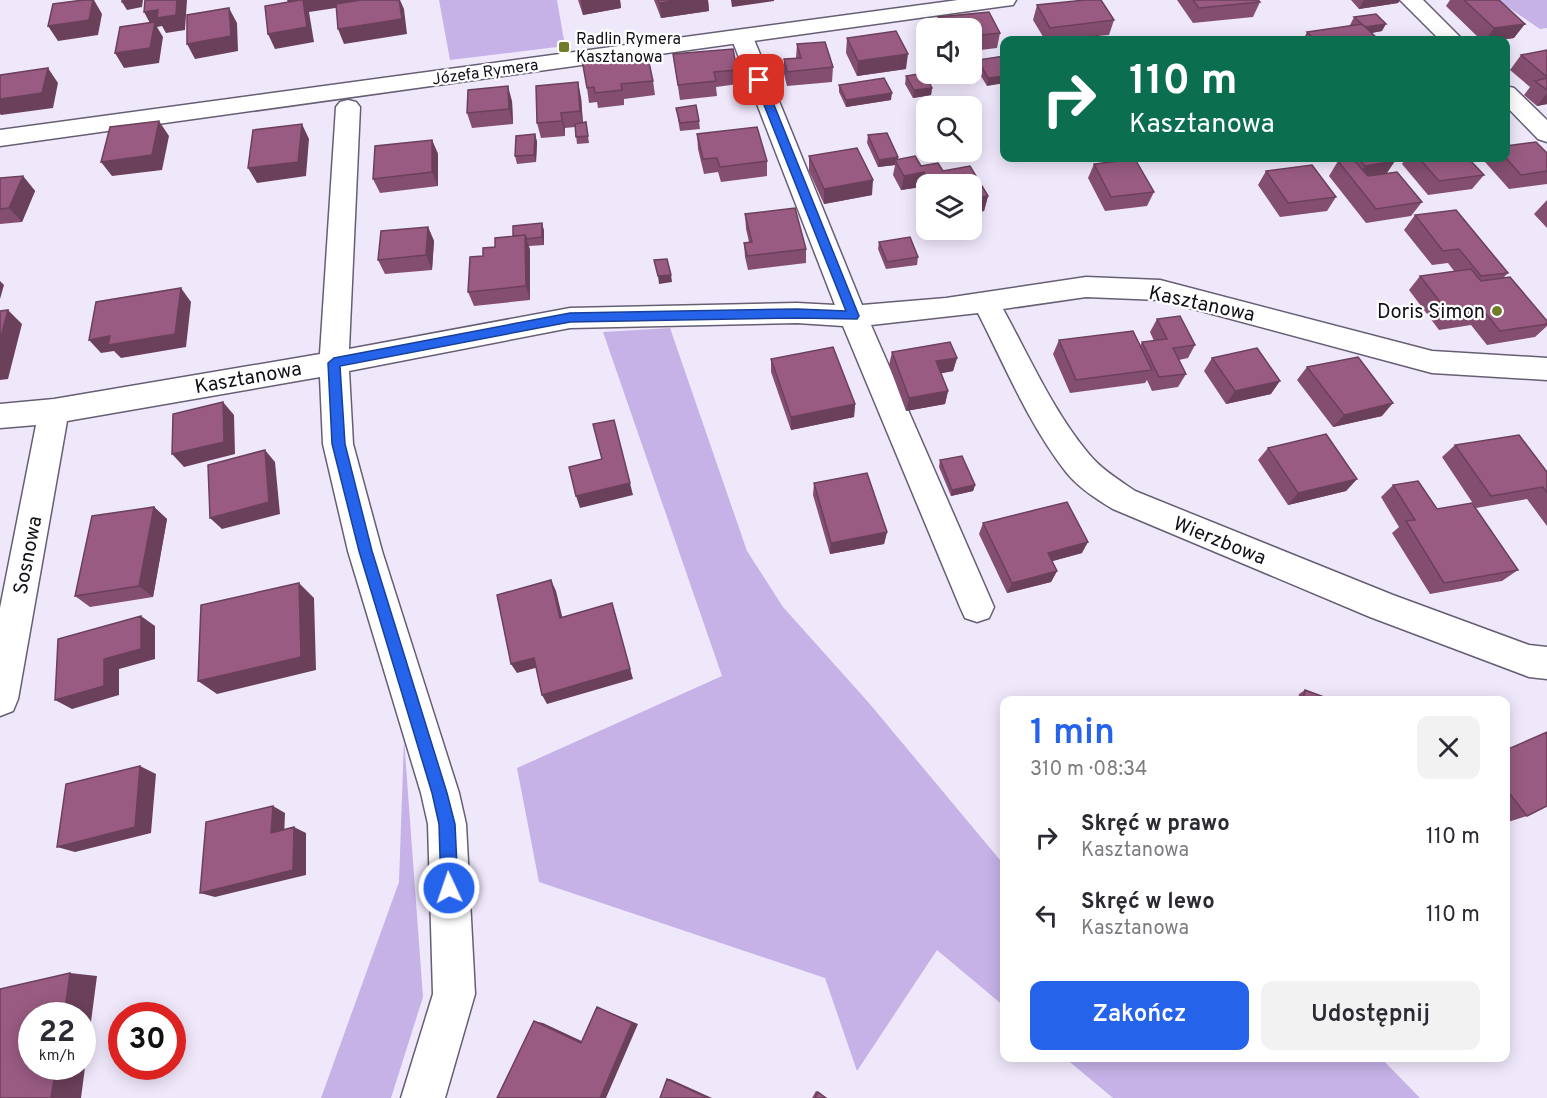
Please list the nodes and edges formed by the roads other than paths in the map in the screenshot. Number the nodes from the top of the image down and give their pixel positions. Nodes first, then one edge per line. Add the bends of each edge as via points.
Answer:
1 (1005, 0) edge
2 (1411, 0) edge
3 (966, 2) edge
4 (1448, 36) edge
5 (742, 37) junction
6 (1510, 97) edge
7 (348, 107) dead end
8 (1547, 134) edge
9 (0, 138) edge
10 (986, 301) junction
11 (853, 316) junction
12 (334, 363) junction
13 (1547, 369) edge
14 (54, 411) junction
15 (0, 416) edge
16 (977, 607) dead end
17 (1547, 663) edge
18 (0, 699) edge
19 (423, 1098) edge

1 - 3 street, Józefa Rymera
2 - 4 street
3 - 5 street, Józefa Rymera
5 - 9 street, Józefa Rymera
5 - 11 street
6 - 8 street
7 - 12 street
10 - 11 street, Kasztanowa
10 - 13 street, Kasztanowa via 1086,287 1160,290 1432,362
10 - 17 street, Wierzbowa via 1050,424 1078,464 1124,500 1371,601 1529,661
11 - 12 street, Kasztanowa via 570,318
11 - 16 street
12 - 14 street, Kasztanowa
12 - 19 street via 339,444 365,551 447,824 454,994
14 - 15 street, Kasztanowa
14 - 18 street, Sosnowa

